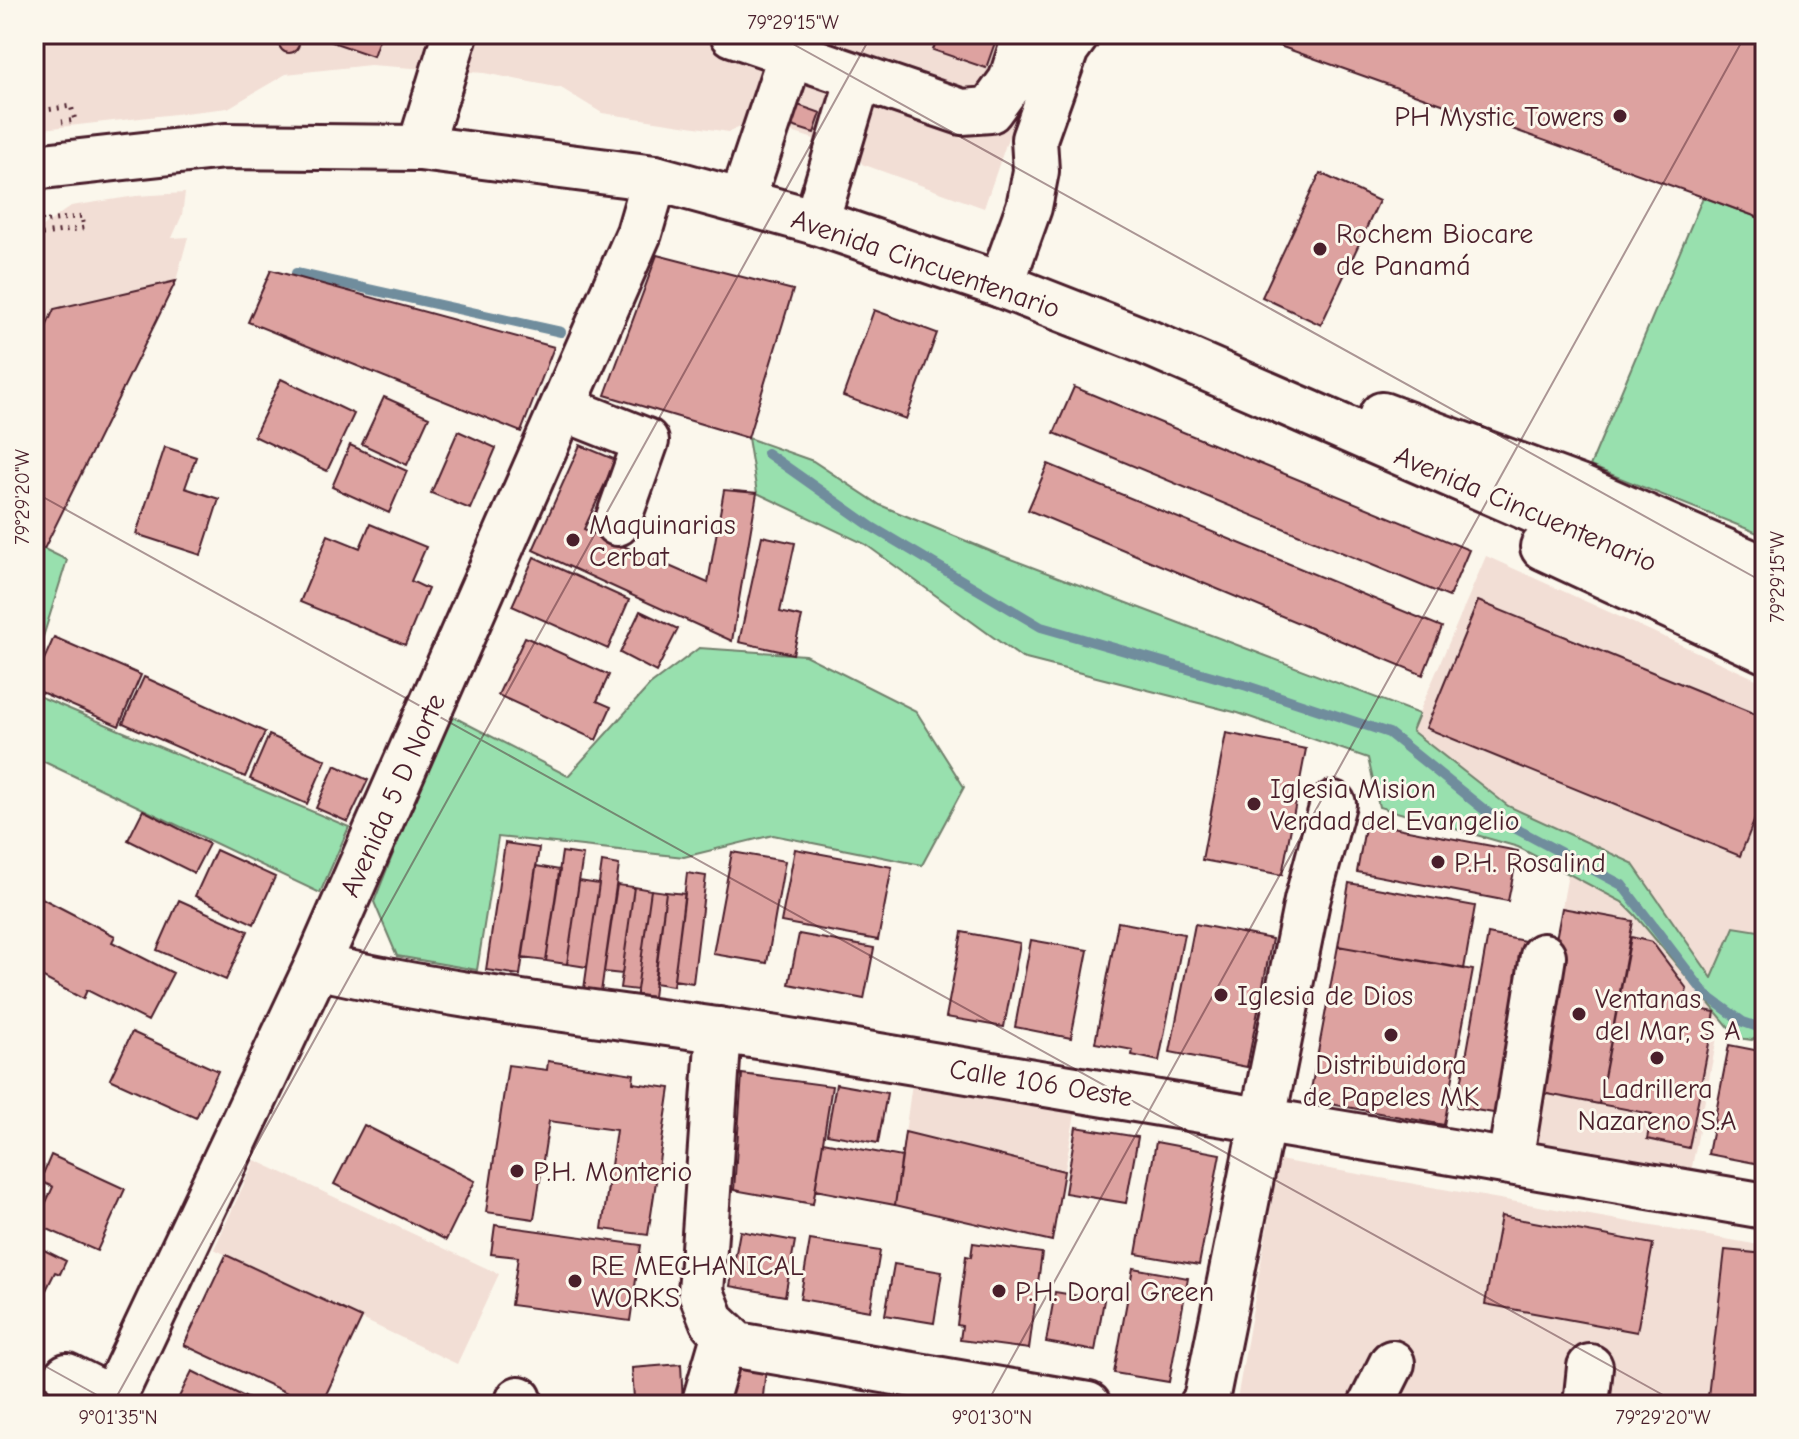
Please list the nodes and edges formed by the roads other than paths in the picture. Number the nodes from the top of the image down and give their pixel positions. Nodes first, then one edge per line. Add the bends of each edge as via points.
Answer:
1 (455, 34) edge
2 (733, 34) edge
3 (1026, 34) edge
4 (1077, 34) edge
5 (791, 54) junction
6 (859, 78) junction
7 (420, 148) junction
8 (34, 167) edge
9 (655, 178) junction
10 (742, 201) junction
11 (816, 222) junction
12 (1001, 285) junction
13 (1284, 403) junction
14 (563, 408) junction
15 (617, 523) dead end
16 (1765, 569) edge
17 (1765, 611) edge
18 (1765, 650) edge
19 (1333, 804) dead end
20 (1543, 956) dead end
21 (317, 966) junction
22 (719, 1030) junction
23 (1264, 1119) junction
24 (1510, 1162) junction
25 (1765, 1206) edge
26 (725, 1333) junction
27 (1392, 1363) dead end
28 (67, 1376) dead end
29 (112, 1402) edge
30 (704, 1405) edge
31 (1088, 1405) edge
32 (1202, 1405) edge
33 (1371, 1405) edge

1 - 7 street
2 - 5 street
3 - 6 street via 1011,81 990,110 962,112
4 - 12 street via 1066,49 1034,139 1036,171 1029,207
5 - 6 street
5 - 10 street
6 - 11 street
7 - 8 street, Avenida Cincuentenario via 225,146
7 - 9 street, Avenida Cincuentenario
9 - 10 street, Avenida Cincuentenario
9 - 14 street, Avenida 5 D Norte via 639,233
10 - 11 street, Avenida Cincuentenario
11 - 12 street, Avenida Cincuentenario
12 - 13 street, Avenida Cincuentenario
13 - 16 street via 1384,415 1579,488
13 - 17 street, Avenida Cincuentenario
13 - 18 street via 1364,465
14 - 15 street via 646,441
14 - 21 street, Avenida 5 D Norte
19 - 23 street via 1307,901
20 - 24 street
21 - 22 street, Calle 106 Oeste via 393,984
21 - 29 street, Avenida 5 D Norte
22 - 23 street, Calle 106 Oeste
22 - 26 street via 701,1292 713,1322
23 - 24 street, Calle 106 Oeste
23 - 32 street
24 - 25 street, Calle 106 Oeste
26 - 30 street
26 - 31 street via 737,1345
27 - 33 street
28 - 29 street

